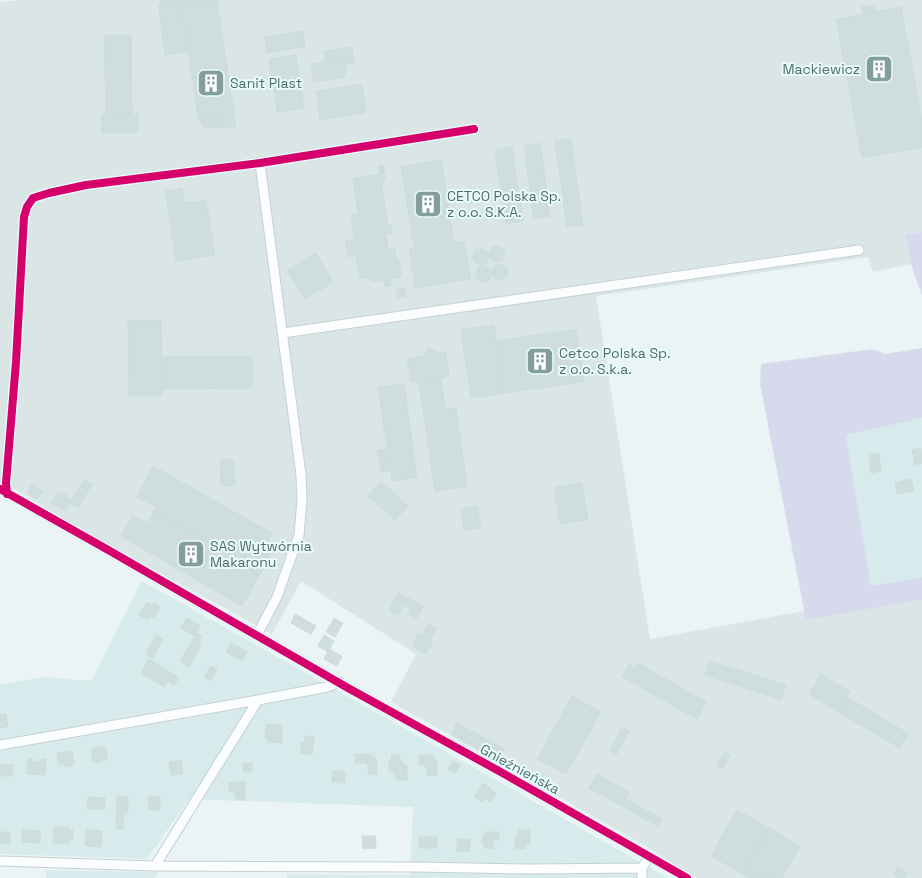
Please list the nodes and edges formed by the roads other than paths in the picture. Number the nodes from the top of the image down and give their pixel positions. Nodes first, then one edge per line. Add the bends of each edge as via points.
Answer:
1 (474, 129) dead end
2 (260, 162) junction
3 (859, 250) dead end
4 (283, 333) junction
5 (4, 491) edge
6 (257, 634) junction
7 (340, 682) junction
8 (258, 700) junction
9 (0, 745) edge
10 (649, 856) junction
11 (0, 861) edge
12 (155, 866) junction
13 (642, 868) junction
14 (642, 878) edge
15 (687, 878) edge

1 - 2 street
2 - 4 street
2 - 5 street via 86,185 33,198 24,218 16,362
3 - 4 street
4 - 6 street via 301,475 299,536 276,597
5 - 6 street, Gnieźnieńska
6 - 7 street, Gnieźnieńska
7 - 8 street
7 - 10 street, Gnieźnieńska
8 - 9 street
8 - 12 street
10 - 13 street
10 - 15 street, Gnieźnieńska
11 - 12 street
12 - 13 street
13 - 14 street

